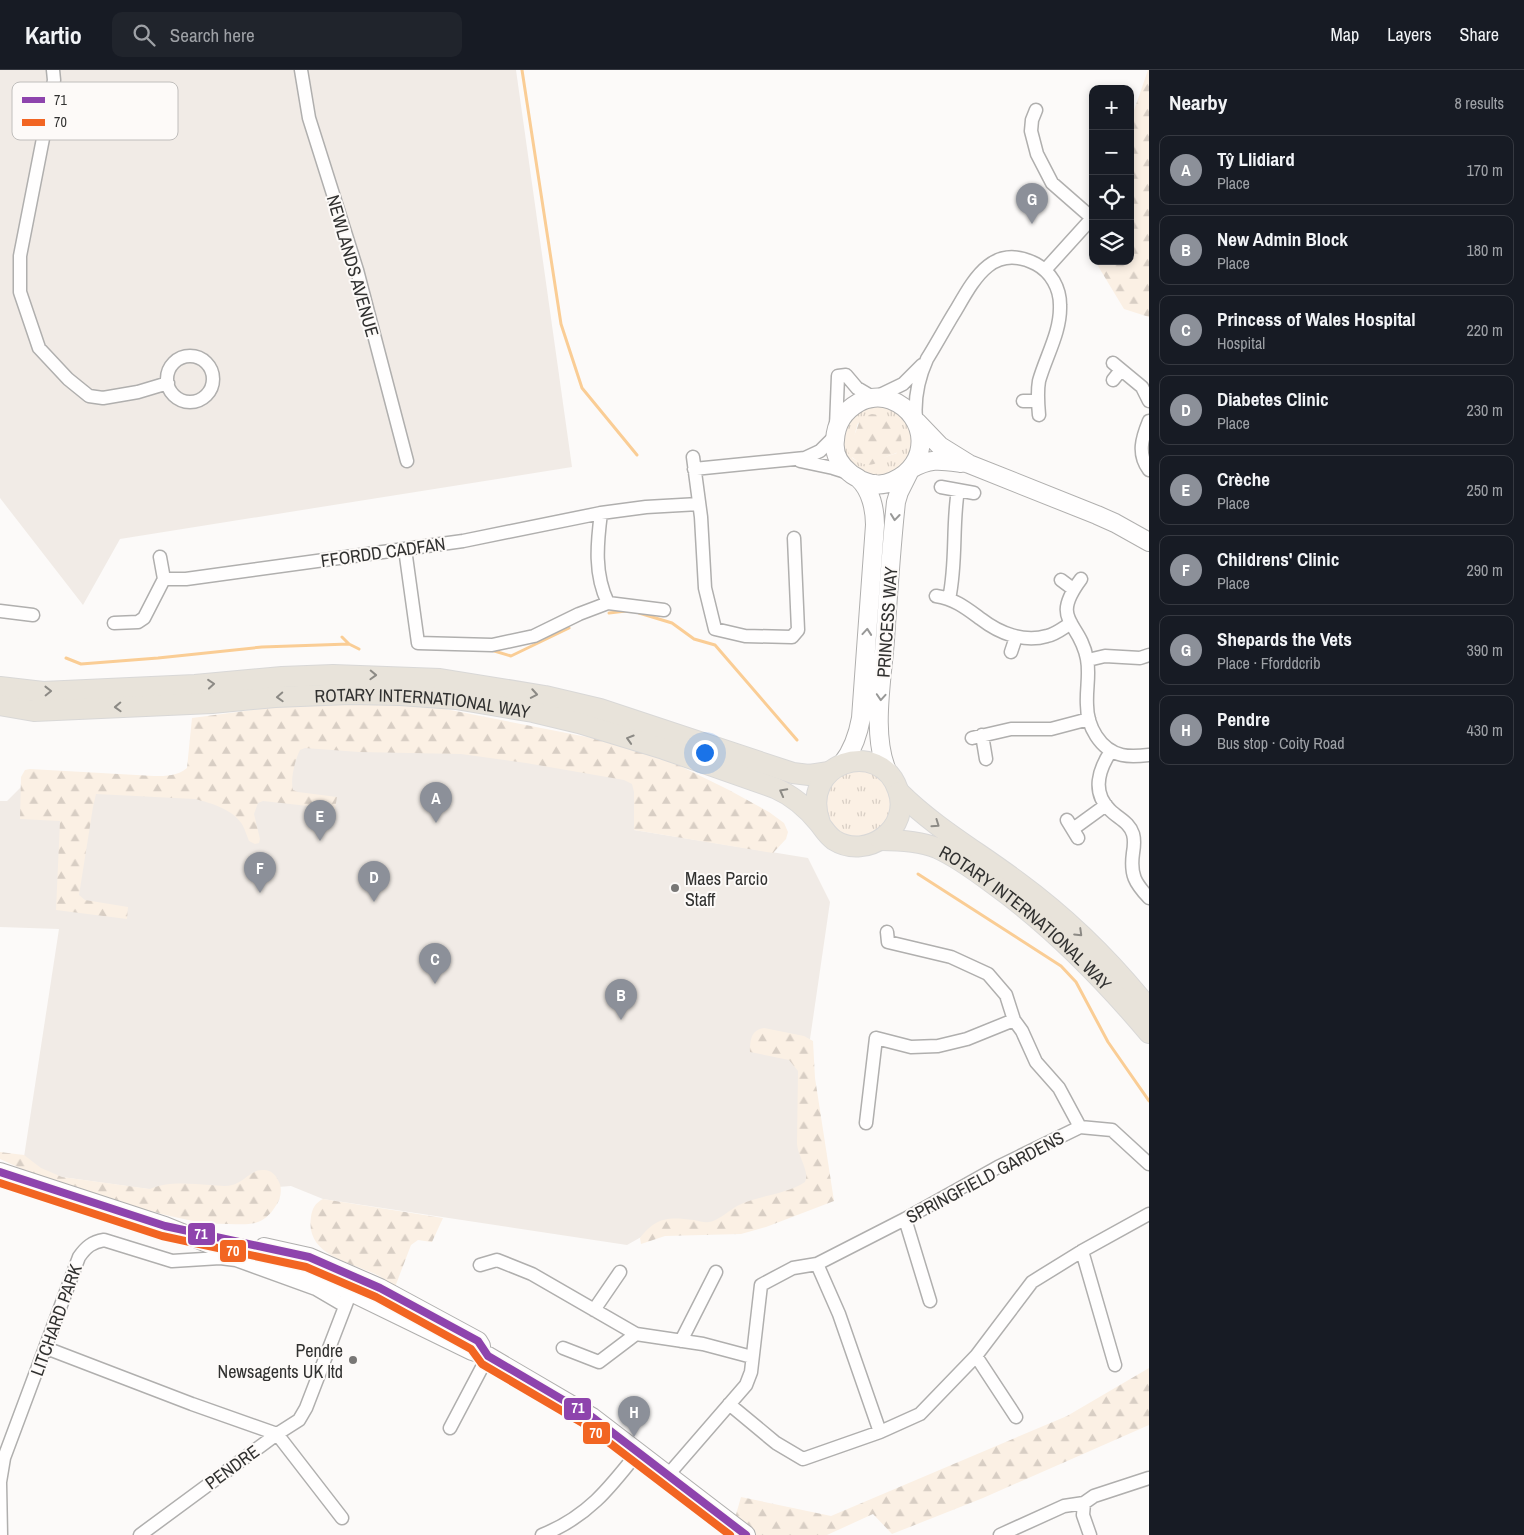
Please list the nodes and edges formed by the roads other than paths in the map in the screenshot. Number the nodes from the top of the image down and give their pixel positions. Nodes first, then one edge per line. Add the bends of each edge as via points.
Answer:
1 (301, 70) edge
2 (1036, 110) dead end
3 (43, 140) edge
4 (1089, 214) edge
5 (1089, 220) edge
6 (1045, 270) junction
7 (927, 359) junction
8 (1116, 371) dead end
9 (168, 383) dead end
10 (875, 398) junction
11 (1023, 401) dead end
12 (1038, 401) junction
13 (1149, 401) edge
14 (1039, 415) dead end
15 (916, 421) junction
16 (1149, 421) edge
17 (835, 433) junction
18 (796, 460) junction
19 (407, 461) dead end
20 (969, 464) junction
21 (910, 470) junction
22 (1149, 470) edge
23 (855, 477) junction
24 (941, 487) dead end
25 (958, 490) junction
26 (974, 493) dead end
27 (699, 504) junction
28 (601, 514) junction
29 (794, 538) dead end
30 (1149, 542) edge
31 (405, 549) junction
32 (160, 558) dead end
33 (164, 579) junction
34 (1061, 580) dead end
35 (936, 596) dead end
36 (950, 599) junction
37 (608, 603) junction
38 (664, 610) dead end
39 (0, 611) edge
40 (33, 616) dead end
41 (114, 623) dead end
42 (1071, 623) junction
43 (1016, 636) junction
44 (1011, 652) dead end
45 (1149, 655) edge
46 (1088, 660) junction
47 (0, 687) edge
48 (0, 705) edge
49 (1089, 719) junction
50 (1111, 750) junction
51 (1149, 755) edge
52 (986, 759) dead end
53 (836, 768) junction
54 (888, 773) junction
55 (899, 792) junction
56 (1106, 805) junction
57 (820, 823) junction
58 (1073, 829) dead end
59 (881, 840) junction
60 (1149, 898) edge
61 (887, 932) dead end
62 (1149, 1009) edge
63 (1014, 1020) junction
64 (1149, 1033) edge
65 (866, 1123) dead end
66 (1080, 1127) junction
67 (1149, 1164) edge
68 (1, 1175) edge
69 (1149, 1214) edge
70 (905, 1219) junction
71 (1082, 1251) junction
72 (817, 1264) junction
73 (480, 1265) dead end
74 (620, 1272) dead end
75 (716, 1272) dead end
76 (350, 1291) junction
77 (930, 1301) dead end
78 (594, 1310) junction
79 (636, 1334) junction
80 (681, 1341) junction
81 (46, 1348) junction
82 (563, 1348) dead end
83 (488, 1356) junction
84 (976, 1356) junction
85 (752, 1357) junction
86 (1115, 1365) dead end
87 (729, 1404) junction
88 (1016, 1417) dead end
89 (450, 1428) dead end
90 (880, 1432) junction
91 (277, 1434) junction
92 (638, 1452) junction
93 (0, 1471) edge
94 (668, 1475) junction
95 (1149, 1478) edge
96 (0, 1483) edge
97 (1084, 1503) junction
98 (342, 1518) dead end
99 (1, 1535) edge
100 (140, 1535) edge
101 (542, 1535) edge
102 (746, 1535) edge
103 (1000, 1535) edge
104 (1090, 1535) edge

1 - 19 street, NEWLANDS AVENUE via 309,118 357,270
2 - 4 street via 1031,131 1037,154 1052,183
3 - 9 street via 20,256 20,292 39,348 89,396 103,398 129,394
5 - 6 street
6 - 7 street via 1013,258 996,261 982,270 971,283
6 - 12 street via 1058,290 1060,307 1059,323 1040,380
7 - 10 street via 903,384
7 - 15 street via 917,387
8 - 13 street via 1142,387
10 - 15 street via 900,404
10 - 17 street via 850,407 841,417
10 - 17 street via 857,388 846,375 838,376
11 - 12 street
12 - 14 street
15 - 20 street via 940,446
15 - 21 street, PRINCESS WAY via 921,437 920,450
16 - 22 street via 1141,449
17 - 18 street via 814,455
17 - 23 street, PRINCESS WAY via 837,456
18 - 23 street
18 - 27 street via 694,463
20 - 21 street via 936,460
20 - 30 street via 1106,519
21 - 23 street via 887,484 874,484
21 -> 54 street, PRINCESS WAY via 899,492 896,510 881,698 879,743
53 -> 23 street, PRINCESS WAY via 856,739 861,718 876,525 872,503
24 - 25 street
25 - 26 street
25 - 36 street
27 - 28 street, FFORDD CADFAN
27 - 29 street via 705,588 715,628 745,636 792,637 798,630
28 - 31 street, FFORDD CADFAN
28 - 37 street via 596,552 602,590
31 - 33 street, FFORDD CADFAN
31 - 37 street via 418,643 492,645 534,636
32 - 33 street
33 - 41 street via 144,618 138,622
34 - 42 street via 1077,584 1066,607
35 - 36 street
36 - 43 street via 989,625
37 - 38 street
39 - 40 street
42 - 43 street via 1048,636 1033,639
42 - 46 street via 1083,643
43 - 44 street
45 - 46 street via 1140,658 1105,656
46 - 49 street
47 -> 53 main road, ROTARY INTERNATIONAL WAY via 43,692 333,675 440,678 591,707 793,773 809,775
57 -> 48 main road, ROTARY INTERNATIONAL WAY via 786,793 664,749 556,717 456,699 350,694 34,710
49 - 50 street via 1096,736
49 - 52 street via 1050,730 1011,729 977,736
50 - 51 street via 1126,756
50 - 56 street via 1098,781
53 - 54 main road via 854,761 867,762
53 - 57 main road via 822,781 817,791 816,813
54 - 55 main road
55 - 59 main road via 901,806 898,819
55 -> 62 main road, ROTARY INTERNATIONAL WAY via 916,809 1020,883 1074,928 1122,975
56 - 58 street
56 - 60 street via 1132,830 1135,842 1133,877
57 - 59 main road via 833,839 843,844 865,846
59 - 64 main road, ROTARY INTERNATIONAL WAY via 902,840 937,848 978,873 1053,931 1094,970
61 - 63 street via 888,942 951,957 988,974 1006,995
63 - 65 street via 968,1039 938,1046 911,1047 876,1038
63 - 66 street via 1036,1062 1058,1088
66 - 67 street, SPRINGFIELD GARDENS via 1112,1130
66 - 70 street, SPRINGFIELD GARDENS
68 - 76 street via 165,1226 284,1250 318,1261
69 - 71 street
70 - 72 street, SPRINGFIELD GARDENS
70 - 77 street
71 - 84 street via 1032,1282
71 - 86 street
72 - 85 street, SPRINGFIELD GARDENS via 793,1268 761,1286
72 - 90 street via 839,1314
73 - 78 street via 497,1260 504,1262 532,1274
74 - 78 street
75 - 80 street
76 - 81 street, LITCHARD PARK via 316,1289 236,1260 172,1261 104,1240 94,1242 79,1257
76 - 83 street via 380,1288 478,1341
76 - 91 street, PENDRE via 306,1408 299,1420
78 - 79 street
79 - 80 street
79 - 82 street via 599,1362
80 - 85 street
81 - 91 street
81 - 93 street, LITCHARD PARK
83 - 89 street
83 - 92 street via 592,1417
84 - 88 street
84 - 90 street via 920,1414
85 - 87 street via 746,1386
87 - 90 street via 776,1443 803,1459
87 - 94 street
91 - 98 street
91 - 100 street, PENDRE
92 - 94 street
92 - 101 street via 606,1492 583,1512
93 - 96 street, LITCHARD PARK
94 - 102 street
95 - 97 street via 1094,1496
96 - 99 street, LITCHARD PARK
97 - 103 street via 1064,1506
97 - 104 street via 1083,1515

